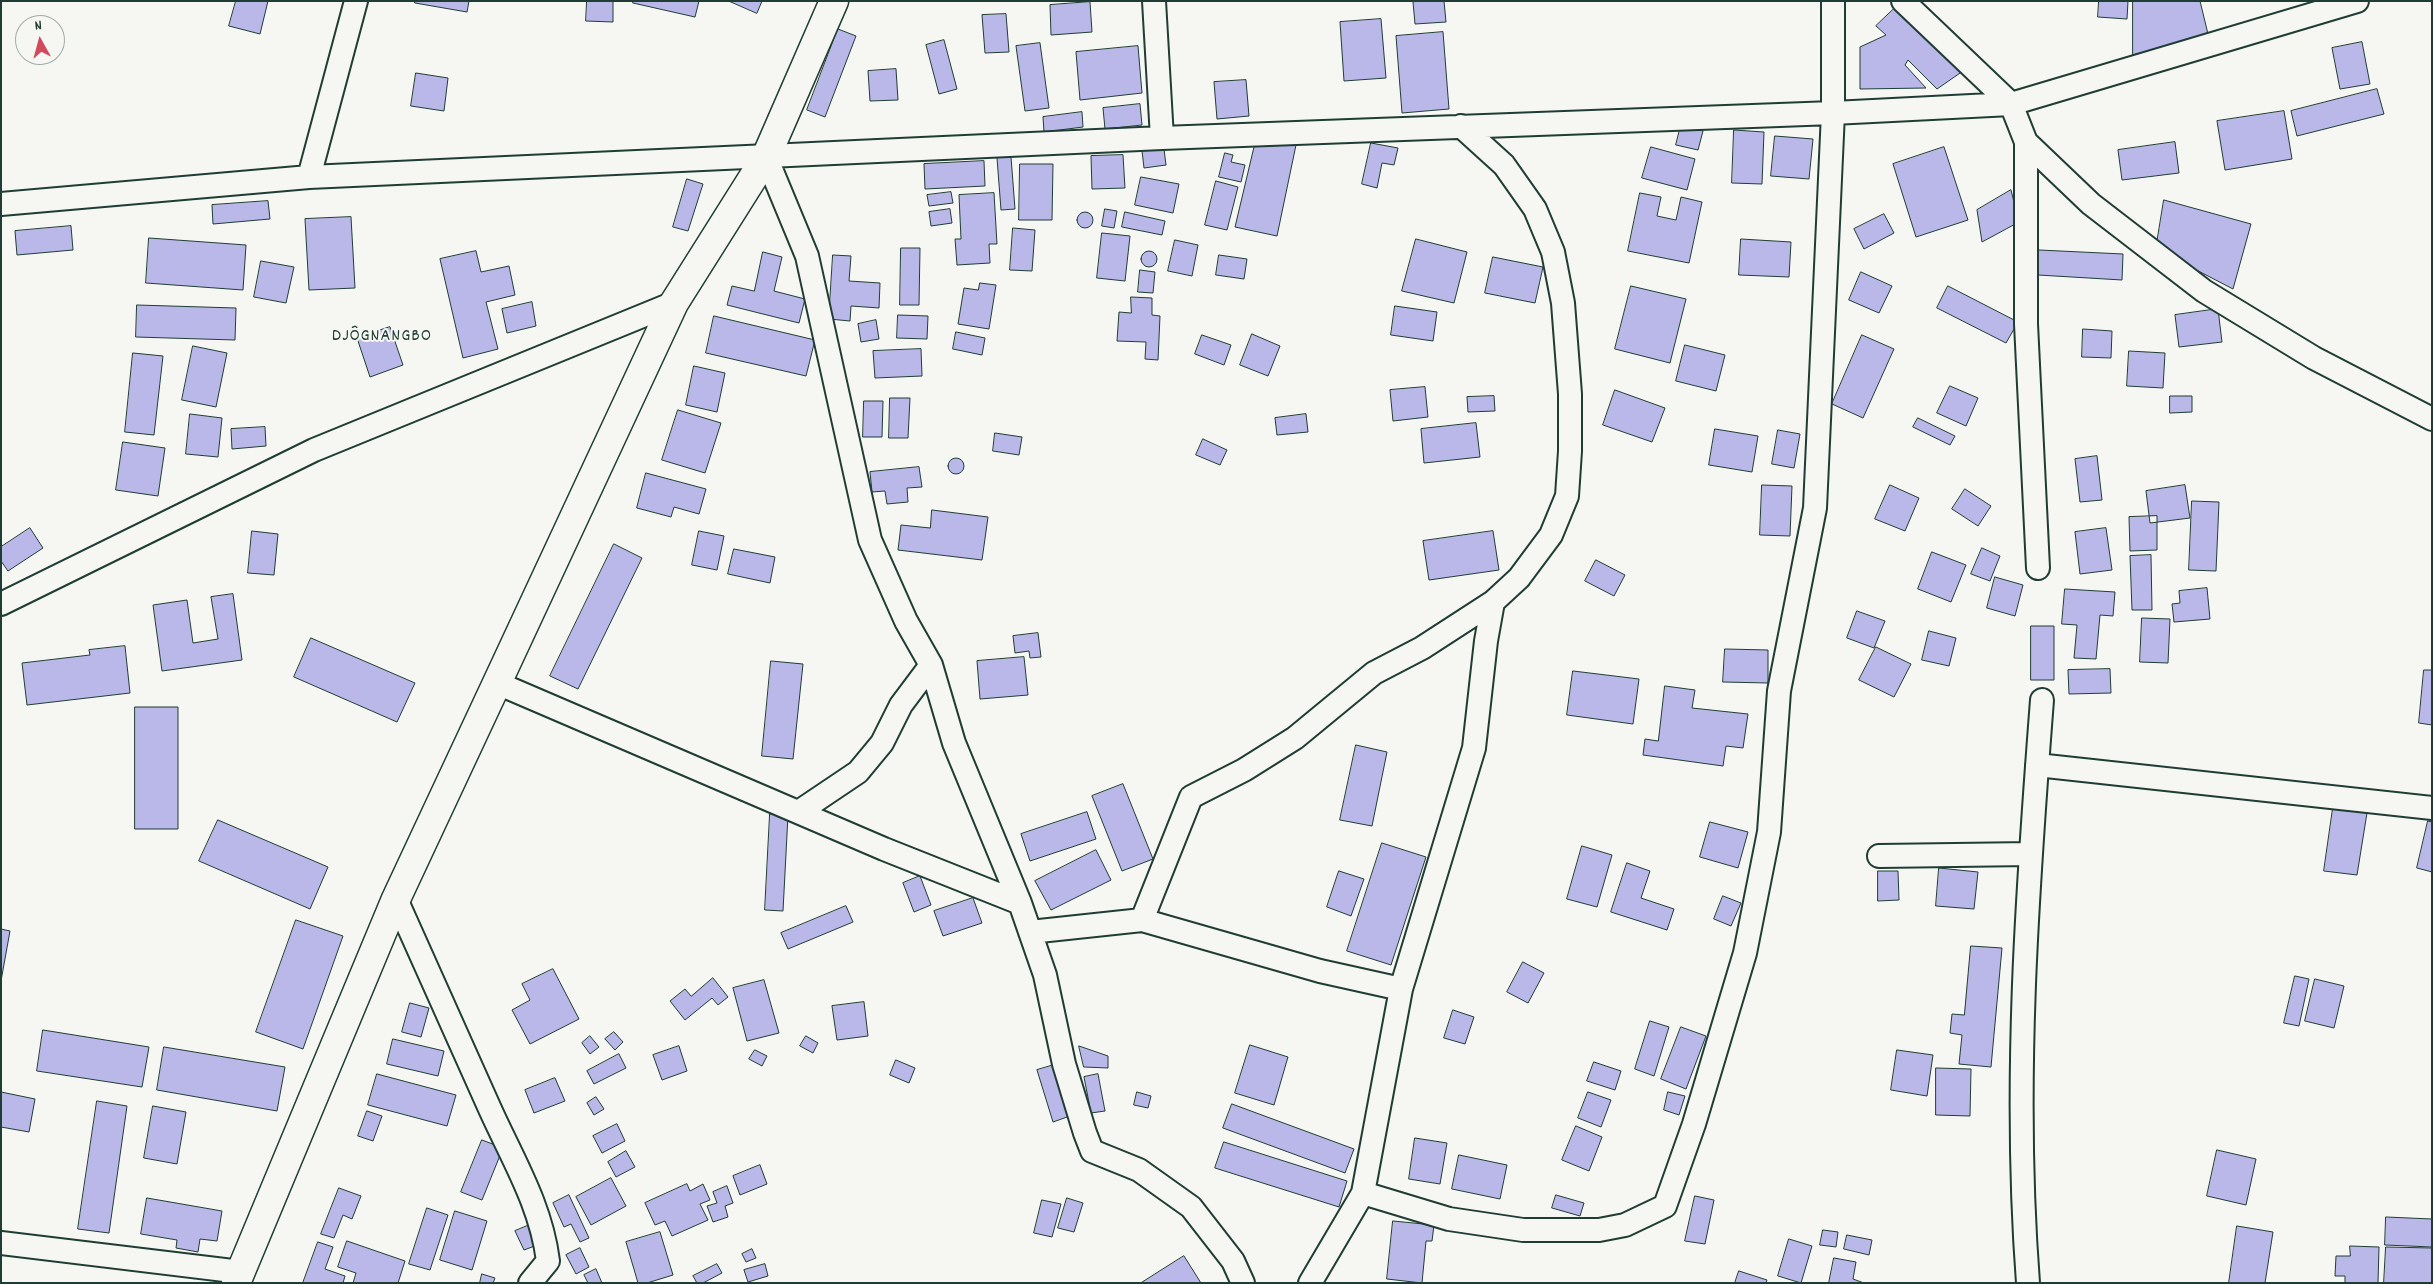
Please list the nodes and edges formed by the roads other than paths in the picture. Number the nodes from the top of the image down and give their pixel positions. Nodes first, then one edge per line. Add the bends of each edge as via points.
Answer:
1 (356, 1) edge
2 (834, 1) edge
3 (1154, 1) edge
4 (1833, 1) edge
5 (1903, 1) edge
6 (2357, 1) edge
7 (2011, 104) junction
8 (1833, 113) junction
9 (1461, 126) junction
10 (1162, 138) junction
11 (2026, 142) junction
12 (766, 157) junction
13 (309, 176) junction
14 (1, 204) edge
15 (674, 303) junction
16 (2432, 419) edge
17 (2038, 568) dead end
18 (1493, 602) junction
19 (1, 604) edge
20 (931, 665) junction
21 (497, 683) junction
22 (2042, 700) dead end
23 (2037, 765) junction
24 (2432, 808) edge
25 (800, 811) junction
26 (2030, 854) junction
27 (1879, 856) dead end
28 (396, 899) junction
29 (1020, 903) junction
30 (1142, 920) junction
31 (1030, 932) junction
32 (1401, 989) junction
33 (1362, 1193) junction
34 (1, 1243) edge
35 (238, 1278) edge
36 (530, 1283) edge
37 (1243, 1283) edge
38 (1310, 1283) edge
39 (2028, 1283) edge

1 - 13 street
2 - 12 street
3 - 10 street
4 - 8 street
5 - 7 street
6 - 7 street
7 - 8 street
7 - 11 street
8 - 9 street
8 - 33 street via 1815,508 1779,691 1769,832 1745,953 1694,1124 1665,1206 1625,1225 1599,1230 1523,1230 1450,1219
9 - 10 street
9 - 18 street via 1504,165 1535,209 1553,252 1563,303 1570,394 1566,496 1550,535 1519,578
10 - 12 street
11 - 16 street via 2090,204 2204,291 2314,358
11 - 17 street via 2026,324
12 - 13 street
12 - 15 street
12 - 20 street via 807,256 870,540 906,621
13 - 14 street
15 - 19 street via 314,450
15 - 21 street
18 - 30 street via 1422,648 1374,673 1295,738 1244,770 1191,797
18 - 32 street via 1474,748
20 - 25 street via 901,705 882,743 858,772
20 - 29 street via 954,743
21 - 25 street
21 - 28 street
22 - 23 street
23 - 24 street
23 - 26 street
25 - 29 street via 884,849
26 - 27 street
26 - 39 street via 2021,1059 2021,1198
28 - 35 street
28 - 36 street via 535,1203 545,1235 548,1261
29 - 31 street
30 - 31 street
30 - 32 street via 1312,968
31 - 37 street via 1045,976 1064,1064 1092,1151 1139,1170 1191,1207 1233,1261
32 - 33 street
33 - 38 street
34 - 35 street

